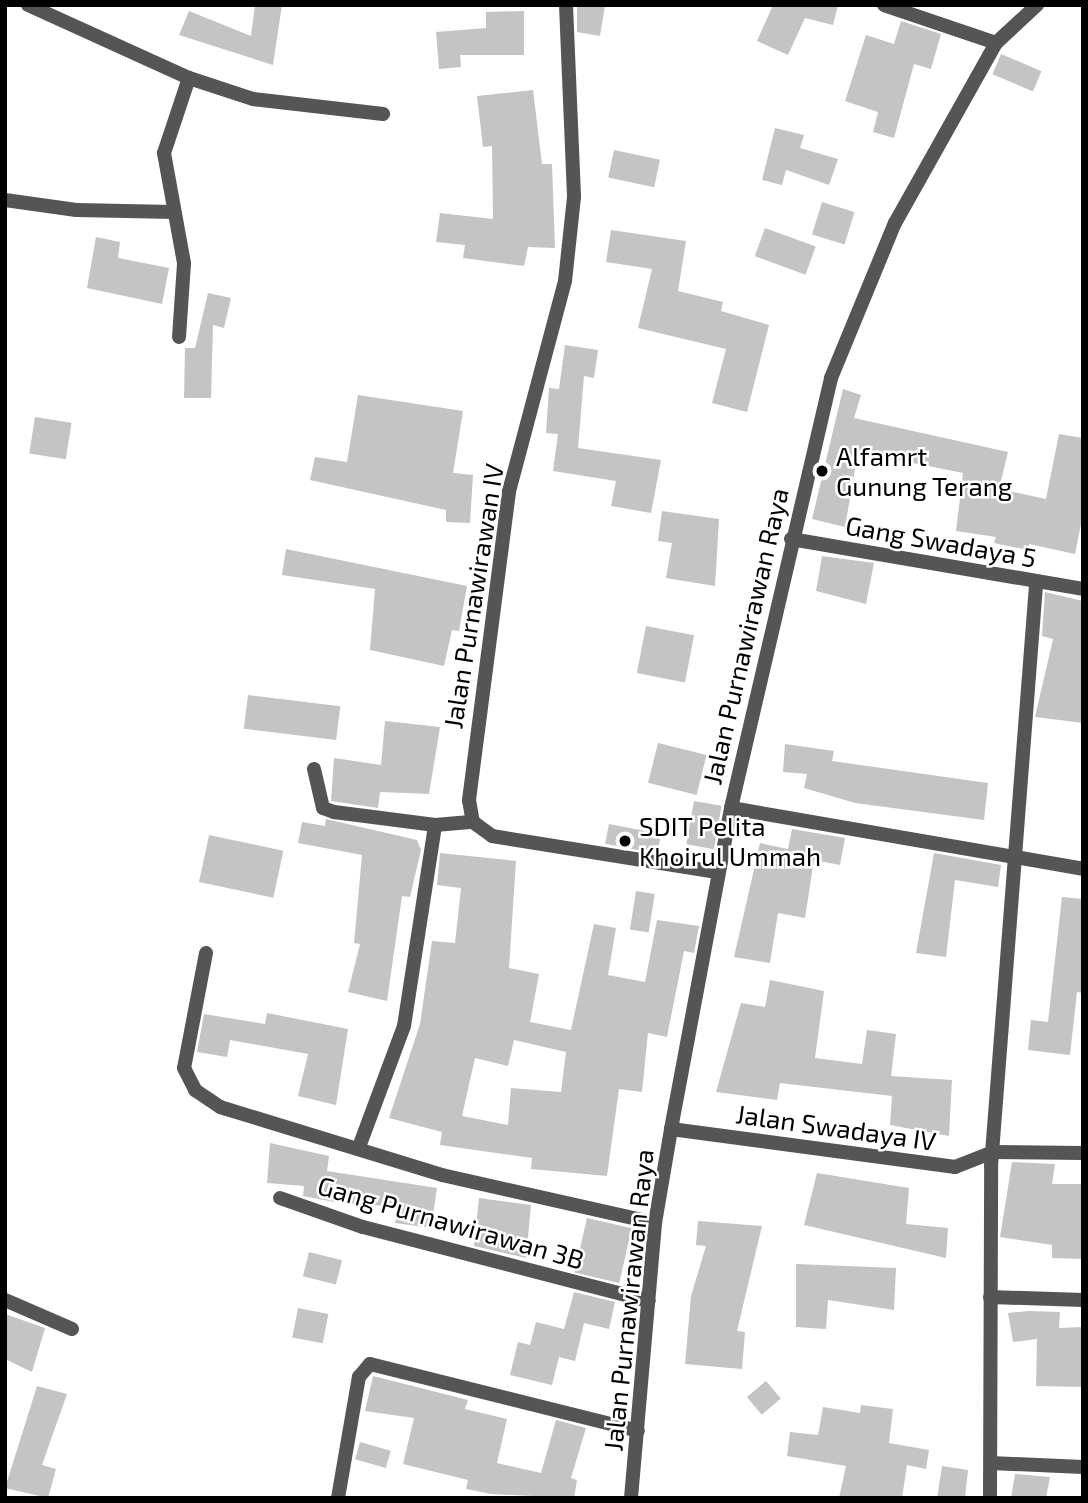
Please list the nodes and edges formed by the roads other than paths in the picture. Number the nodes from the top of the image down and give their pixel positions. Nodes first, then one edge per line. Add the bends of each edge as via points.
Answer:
1 (28, 5) edge
2 (566, 5) edge
3 (884, 5) edge
4 (1037, 5) edge
5 (996, 43) junction
6 (189, 78) junction
7 (383, 114) dead end
8 (5, 200) edge
9 (174, 212) junction
10 (179, 337) dead end
11 (791, 539) junction
12 (1036, 585) junction
13 (1083, 589) edge
14 (314, 769) dead end
15 (731, 808) junction
16 (473, 822) junction
17 (435, 825) junction
18 (1017, 854) junction
19 (1083, 869) edge
20 (717, 872) junction
21 (206, 953) dead end
22 (671, 1129) junction
23 (359, 1147) junction
24 (993, 1152) junction
25 (1083, 1153) edge
26 (280, 1198) dead end
27 (655, 1223) junction
28 (990, 1297) junction
29 (5, 1300) edge
30 (1083, 1300) edge
31 (649, 1301) junction
32 (72, 1329) dead end
33 (638, 1431) junction
34 (991, 1463) junction
35 (1083, 1467) edge
36 (338, 1498) edge
37 (631, 1498) edge
38 (990, 1498) edge

1 - 6 street
2 - 16 street, Jalan Purnawirawan IV via 574,197 566,269 498,558 469,800
3 - 5 street
4 - 5 street, Jalan Purnawirawan Raya
5 - 11 street, Jalan Purnawirawan Raya via 895,223 831,378
6 - 7 street via 253,99
6 - 9 street via 164,153
8 - 9 street via 76,210
9 - 10 street via 184,263
11 - 12 street, Gang Swadaya 5
11 - 15 street, Jalan Purnawirawan Raya
12 - 13 street, Gang Swadaya 5
12 - 18 street
14 - 17 street via 323,808
15 - 18 street
15 - 20 street, Jalan Purnawirawan Raya
16 - 17 street
16 - 20 street via 492,836
17 - 23 street via 404,1026
18 - 19 street
18 - 24 street
20 - 22 street, Jalan Purnawirawan Raya
21 - 23 street via 184,1068 195,1090 220,1107
22 - 24 street, Jalan Swadaya IV via 955,1167
22 - 27 street, Jalan Purnawirawan Raya
23 - 27 street via 442,1175
24 - 25 street
24 - 28 street
26 - 31 street, Gang Purnawirawan 3B via 363,1227
27 - 31 street, Jalan Purnawirawan Raya
28 - 30 street
28 - 34 street
29 - 32 street
31 - 33 street, Jalan Purnawirawan Raya
33 - 36 street via 370,1364 359,1377
33 - 37 street, Jalan Purnawirawan Raya
34 - 35 street
34 - 38 street

